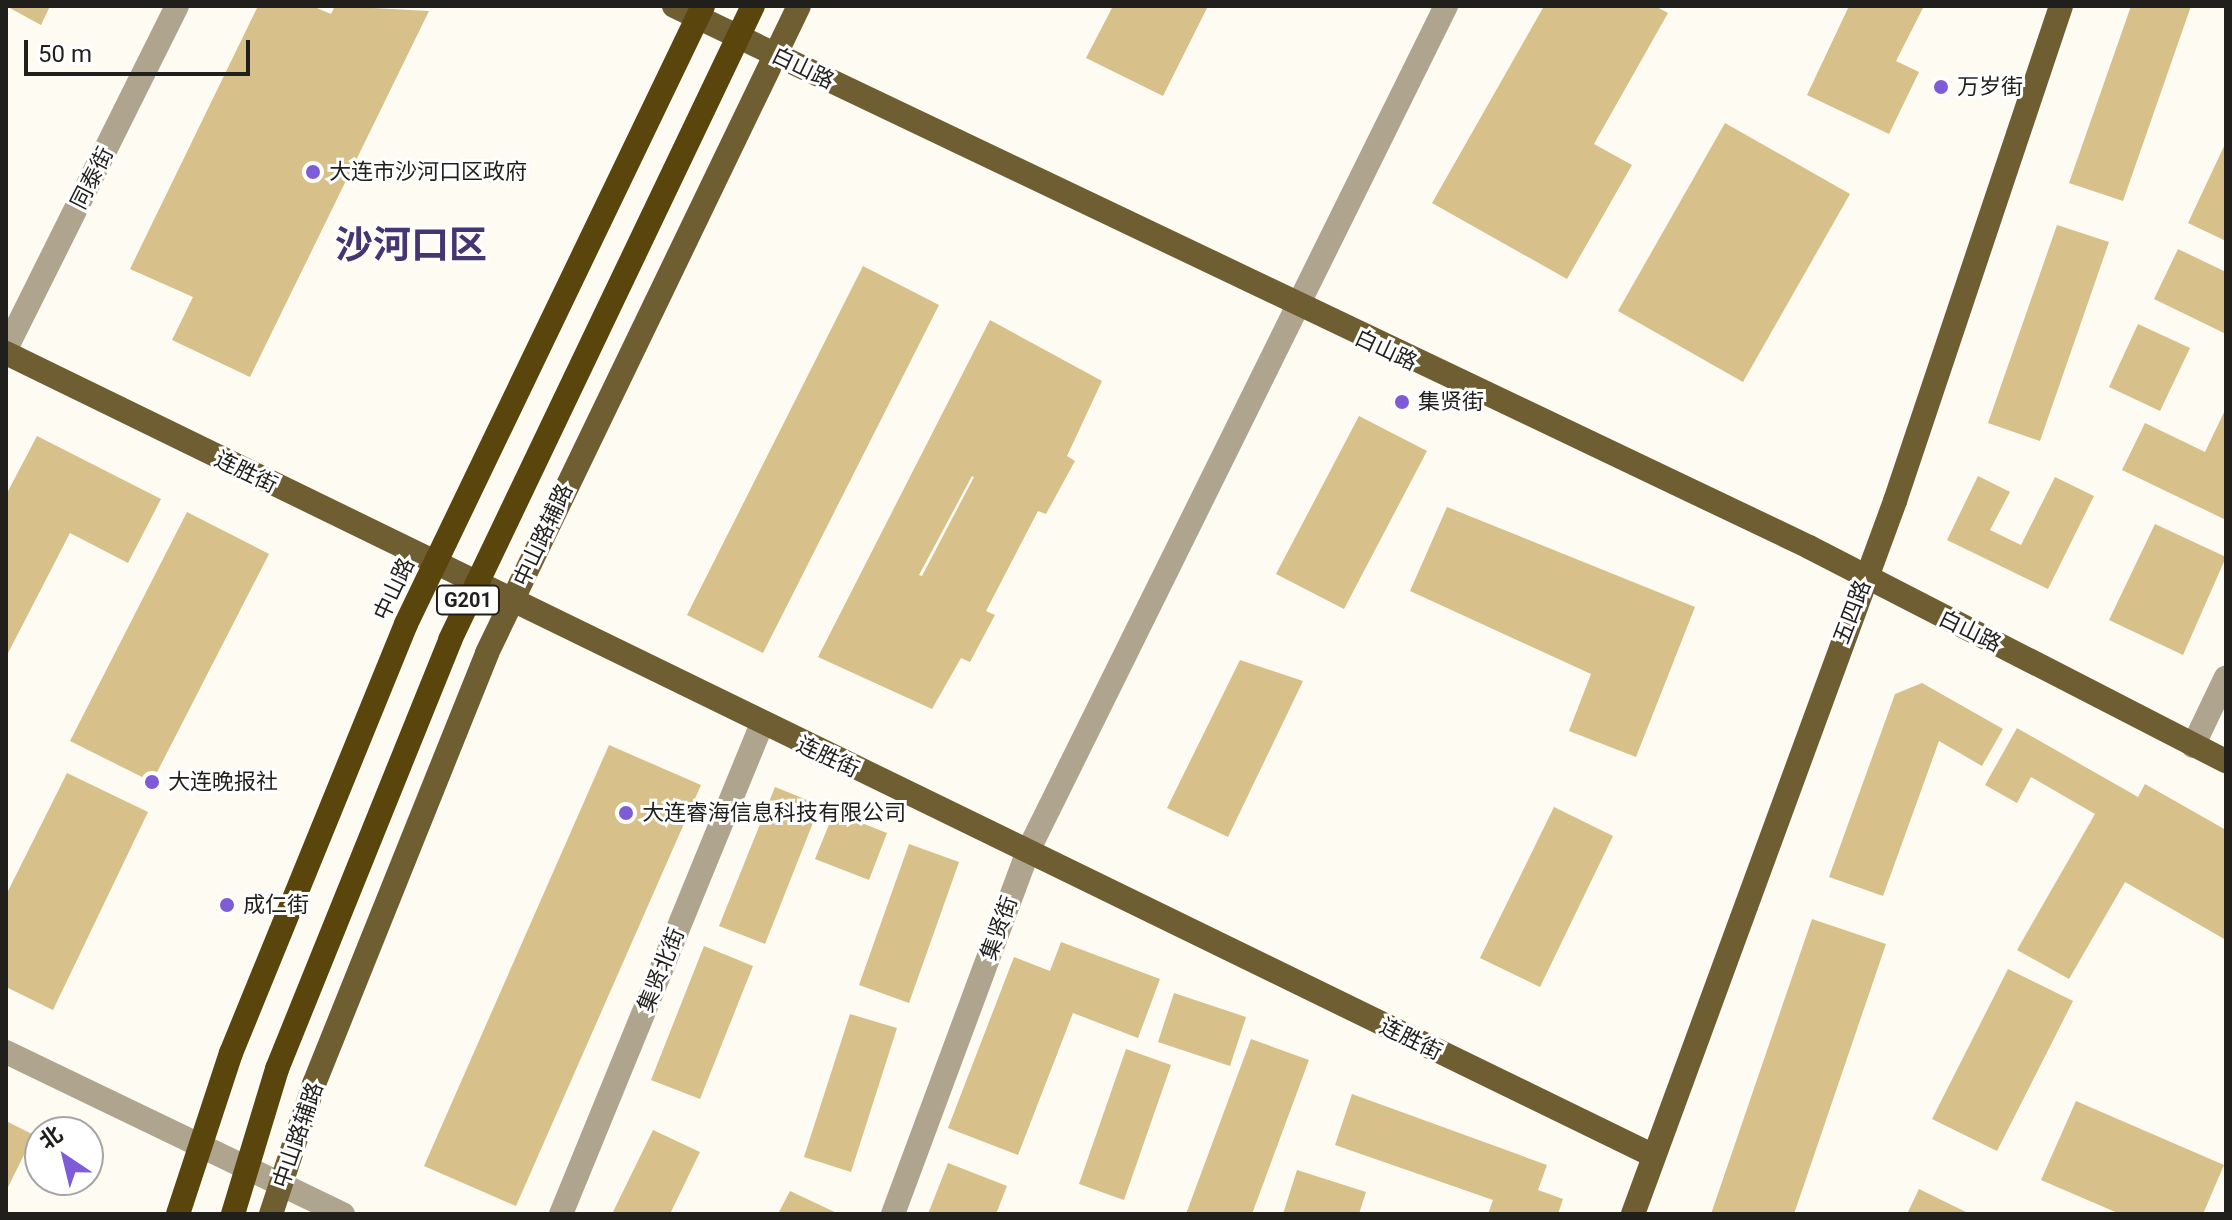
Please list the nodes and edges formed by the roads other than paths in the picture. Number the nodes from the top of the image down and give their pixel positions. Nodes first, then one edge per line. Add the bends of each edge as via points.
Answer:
1 (177, 6) edge
2 (674, 6) edge
3 (753, 6) edge
4 (799, 6) edge
5 (1446, 6) edge
6 (2061, 6) edge
7 (700, 12) edge
8 (738, 37) junction
9 (775, 55) junction
10 (1300, 310) junction
11 (6, 351) edge
12 (434, 564) junction
13 (1865, 577) junction
14 (475, 585) junction
15 (511, 603) junction
16 (2226, 677) edge
17 (761, 726) junction
18 (2193, 746) junction
19 (2226, 761) edge
20 (1028, 851) junction
21 (6, 1052) edge
22 (201, 1145) junction
23 (1652, 1155) junction
24 (247, 1168) junction
25 (281, 1184) junction
26 (178, 1214) edge
27 (233, 1214) edge
28 (271, 1214) edge
29 (343, 1214) edge
30 (561, 1214) edge
31 (893, 1214) edge
32 (1633, 1214) edge

1 - 11 street, 同泰街
2 - 7 main road, 白山路
3 - 8 highway, G201
4 - 9 main road, 中山路辅路
5 - 10 street, 集贤街
6 - 13 main road, 五四路
7 - 8 main road, 白山路
7 - 12 highway, 中山路 / G201
8 - 9 main road, 白山路
8 - 14 highway, G201
9 - 10 main road, 白山路
9 - 15 main road, 中山路辅路
10 - 13 main road, 白山路
10 - 20 street, 集贤街
11 - 12 main road, 连胜街
12 - 14 main road, 连胜街
12 - 22 highway, 中山路 / G201 via 231,1053
13 - 18 main road, 白山路
13 - 23 main road, 五四路
14 - 15 main road, 连胜街
14 - 24 highway, G201 via 277,1069
15 - 17 main road, 连胜街
15 - 25 main road, 中山路辅路 via 314,1084
16 - 18 street
17 - 20 main road, 连胜街
17 - 30 street, 集贤北街
18 - 19 main road, 白山路
20 - 23 main road, 连胜街
20 - 31 street, 集贤街
21 - 22 street
22 - 24 street
22 - 26 highway, 中山路 / G201
23 - 32 main road, 五四路
24 - 25 street
24 - 27 highway, G201
25 - 28 main road, 中山路辅路
25 - 29 street

